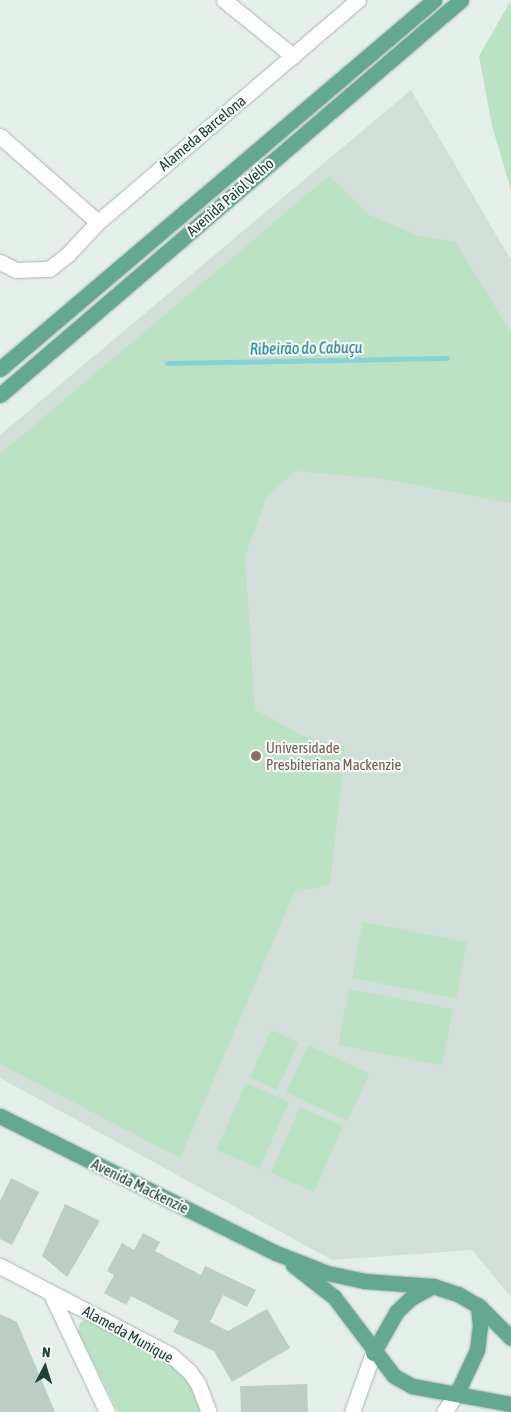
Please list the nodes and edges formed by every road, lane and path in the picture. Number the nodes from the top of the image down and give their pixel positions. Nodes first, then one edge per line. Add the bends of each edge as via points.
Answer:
1 (224, 0) edge
2 (358, 0) edge
3 (434, 0) edge
4 (461, 0) edge
5 (293, 56) junction
6 (0, 136) edge
7 (98, 222) junction
8 (0, 262) edge
9 (0, 369) edge
10 (0, 395) edge
11 (0, 1116) edge
12 (280, 1255) junction
13 (0, 1266) edge
14 (433, 1286) junction
15 (50, 1292) junction
16 (478, 1305) junction
17 (511, 1338) edge
18 (373, 1353) junction
19 (457, 1393) junction
20 (511, 1404) edge
21 (107, 1412) edge
22 (209, 1412) edge
23 (352, 1412) edge
24 (444, 1412) edge

1 - 5 street
2 - 5 street, Alameda Barcelona
3 - 9 main road, Avenida Paiol Velho
4 - 10 main road, Avenida Paiol Velho
5 - 7 street, Alameda Barcelona
6 - 7 street
7 - 8 street, Alameda Barcelona via 49,269 16,270
11 - 12 main road, Avenida Mackenzie
12 - 14 main road, Avenida Mackenzie via 346,1277
12 - 18 main road, Avenida Mackenzie via 334,1297
13 - 15 street, Alameda Munique
14 - 16 main road, Avenida Mackenzie
14 - 18 main road via 411,1298 397,1311
15 - 21 street, Alameda Munique
15 - 22 street, Alameda Munique via 171,1355 198,1384
16 - 17 main road, Avenida Mackenzie
16 - 19 main road via 477,1350
18 - 19 main road, Avenida Mackenzie via 394,1376 412,1386
18 - 23 street
19 - 20 main road, Avenida Mackenzie
19 - 24 street

